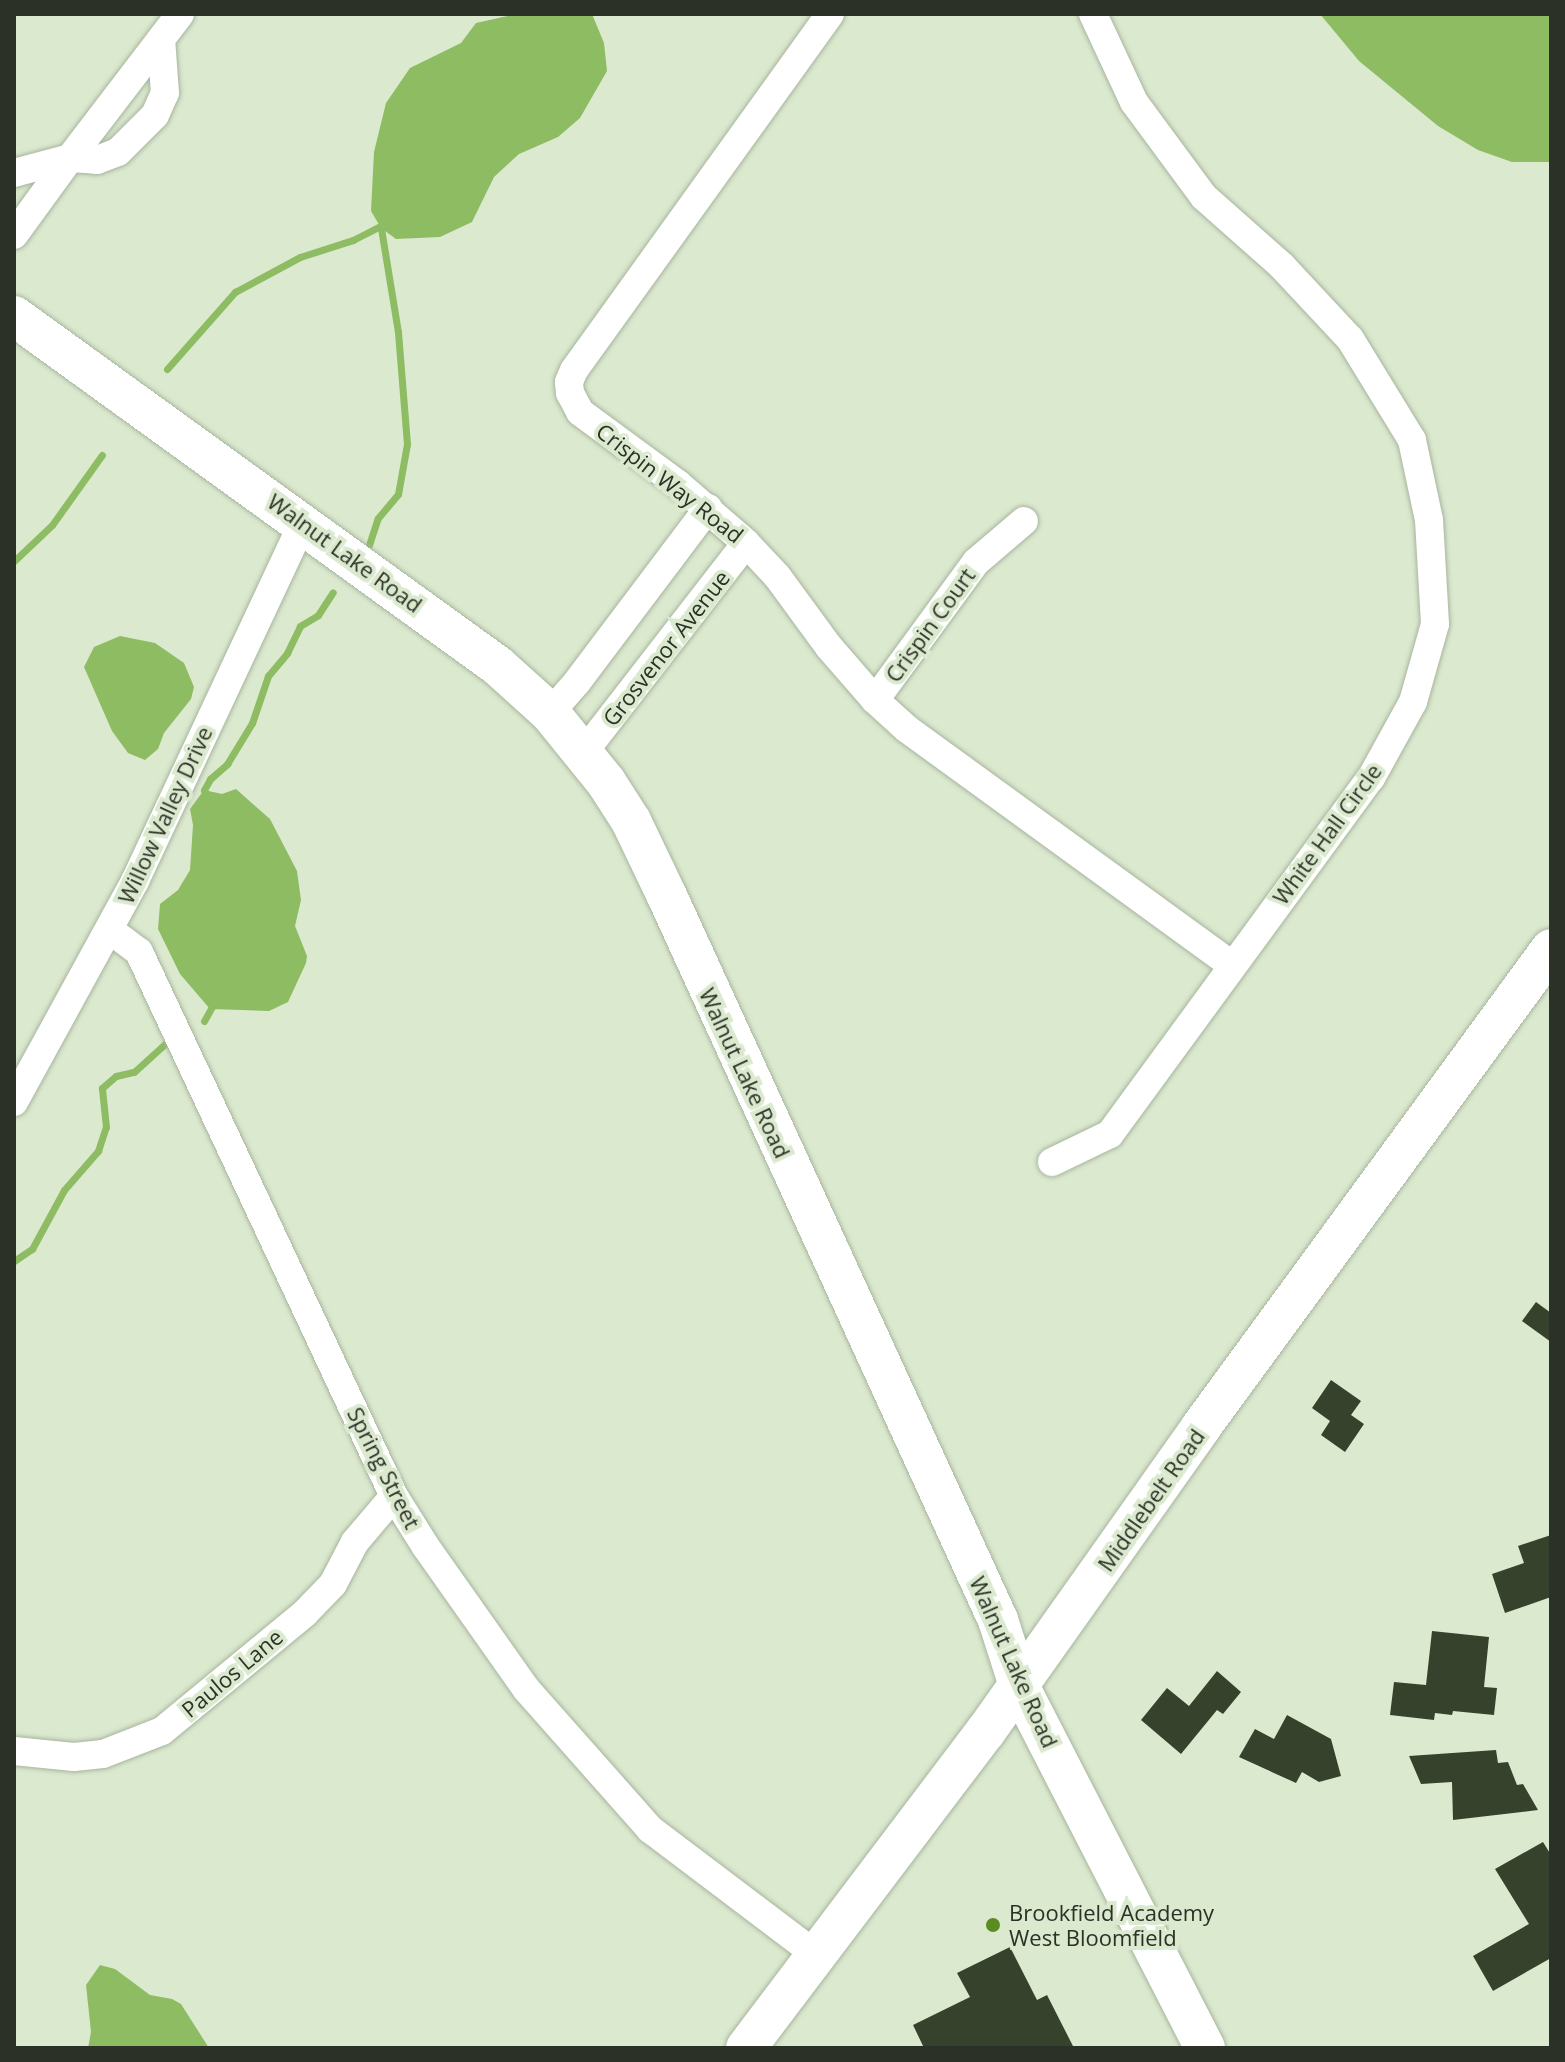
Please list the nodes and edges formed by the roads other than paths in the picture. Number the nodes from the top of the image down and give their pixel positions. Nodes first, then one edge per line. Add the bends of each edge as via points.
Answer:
1 (180, 14) edge
2 (830, 14) edge
3 (1093, 14) edge
4 (161, 39) junction
5 (70, 158) junction
6 (14, 173) edge
7 (14, 235) edge
8 (14, 316) edge
9 (708, 508) junction
10 (1024, 521) dead end
11 (303, 522) junction
12 (746, 543) junction
13 (875, 700) junction
14 (550, 713) junction
15 (584, 752) junction
16 (110, 930) junction
17 (1551, 949) edge
18 (1231, 964) junction
19 (14, 1102) edge
20 (1052, 1162) dead end
21 (394, 1496) junction
22 (1019, 1686) junction
23 (14, 1751) edge
24 (815, 1954) junction
25 (746, 2048) edge
26 (1205, 2048) edge

1 - 4 street
2 - 9 street, Crispin Way Road via 569,382 580,412
3 - 18 street, White Hall Circle via 1134,102 1204,197 1282,266 1350,339 1412,440 1429,520 1435,624 1413,702 1371,778
4 - 5 street
4 - 5 street via 165,93 155,115 118,152 97,160
5 - 6 street
5 - 7 street
8 - 11 street, Walnut Lake Road
9 - 12 street, Crispin Way Road
9 - 14 street
10 - 13 street, Crispin Court via 976,562
11 - 14 street, Walnut Lake Road via 498,666
11 - 16 street, Willow Valley Drive
12 - 13 street, Crispin Way Road
12 - 15 street, Grosvenor Avenue
13 - 18 street, Crispin Way Road via 907,729
14 - 15 street, Walnut Lake Road
15 - 22 street, Walnut Lake Road via 631,821 667,896 998,1620
16 - 19 street, Willow Valley Drive
16 - 21 street, Spring Street via 139,952
17 - 22 street, Middlebelt Road via 1201,1427
18 - 20 street, White Hall Circle via 1110,1134
21 - 23 street, Paulos Lane via 355,1542 333,1584 305,1613 162,1731 103,1754
21 - 24 street, Spring Street via 527,1690 650,1829
22 - 24 street, Middlebelt Road
22 - 26 street, Walnut Lake Road
24 - 25 street, Middlebelt Road

